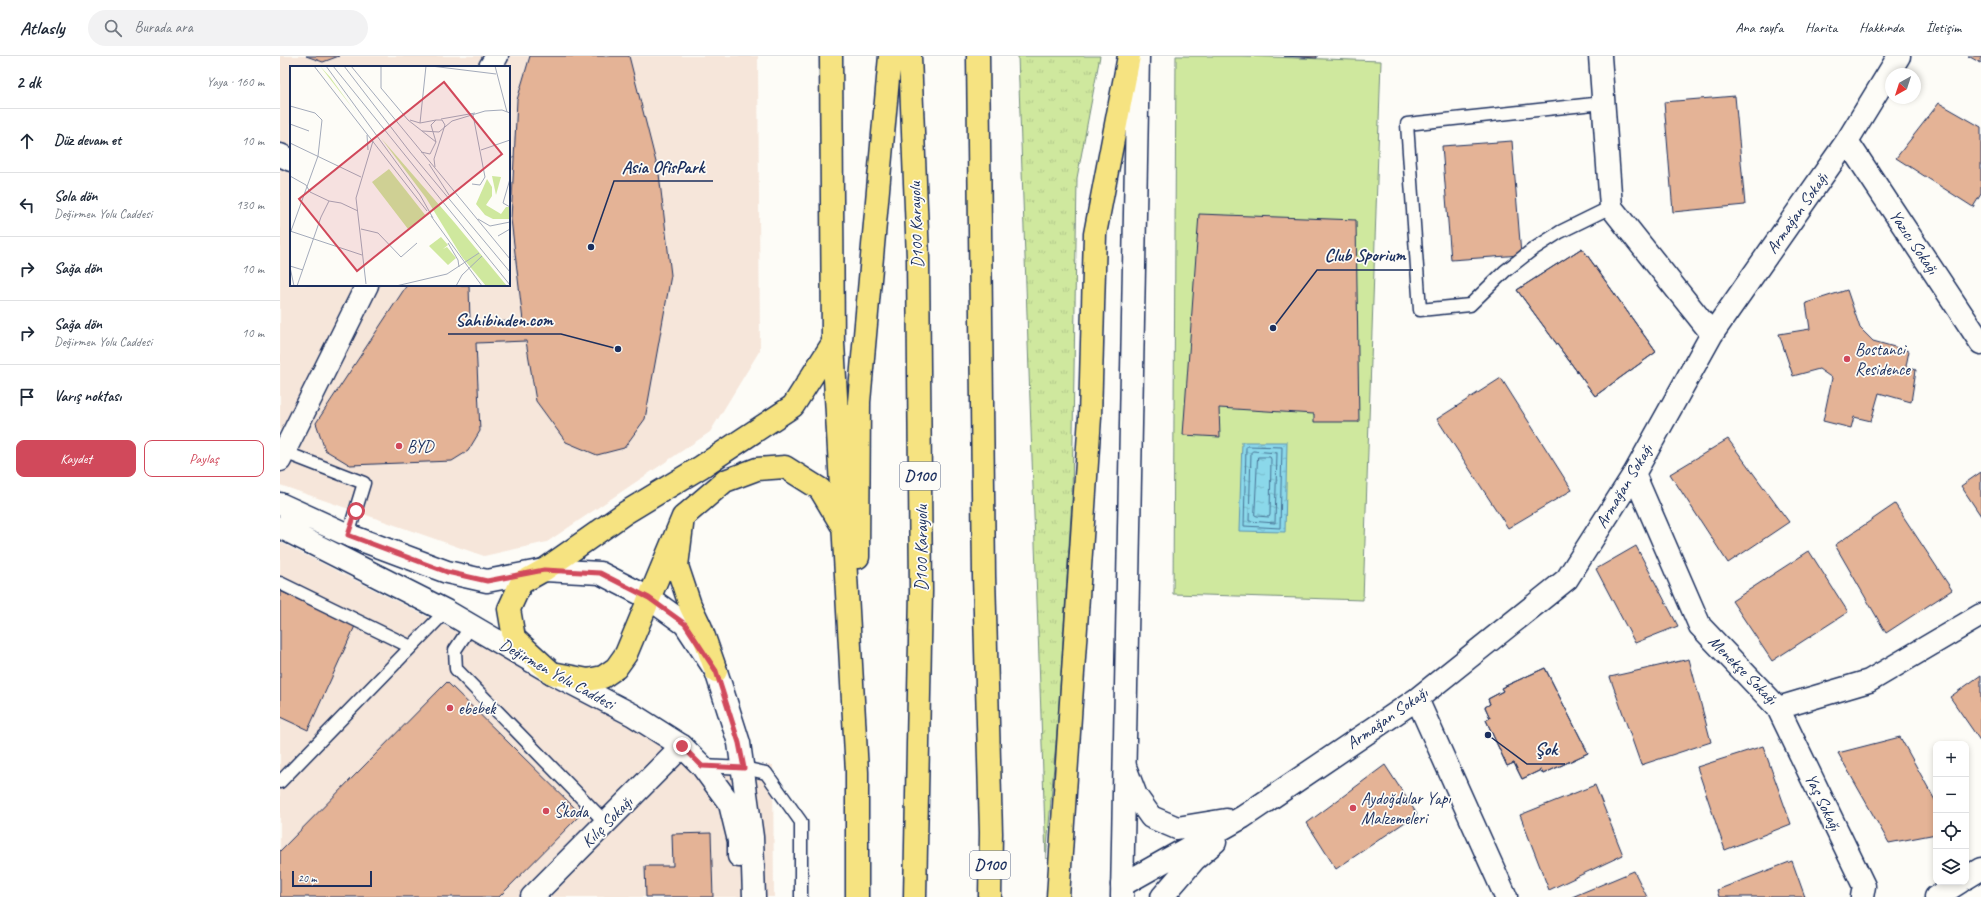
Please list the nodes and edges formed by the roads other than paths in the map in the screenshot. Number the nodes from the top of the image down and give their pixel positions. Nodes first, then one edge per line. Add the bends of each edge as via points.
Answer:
1 (497, 56) edge
2 (831, 56) edge
3 (890, 56) edge
4 (910, 56) edge
5 (978, 56) edge
6 (1129, 56) edge
7 (1138, 56) edge
8 (1600, 56) edge
9 (1899, 56) edge
10 (491, 66) edge
11 (1603, 103) junction
12 (1847, 141) junction
13 (280, 155) edge
14 (290, 160) edge
15 (1611, 207) junction
16 (367, 286) edge
17 (1712, 334) junction
18 (833, 343) junction
19 (1981, 343) edge
20 (282, 456) edge
21 (1634, 474) junction
22 (280, 504) edge
23 (683, 516) junction
24 (280, 527) edge
25 (843, 527) junction
26 (348, 535) junction
27 (544, 570) junction
28 (280, 582) edge
29 (649, 598) junction
30 (446, 611) junction
31 (1981, 615) edge
32 (471, 626) junction
33 (411, 647) junction
34 (716, 671) junction
35 (552, 673) junction
36 (1417, 699) junction
37 (1778, 708) junction
38 (682, 746) junction
39 (702, 766) junction
40 (856, 766) junction
41 (1125, 767) junction
42 (744, 768) junction
43 (280, 782) edge
44 (1243, 817) junction
45 (606, 823) junction
46 (991, 833) junction
47 (1981, 869) edge
48 (1969, 876) edge
49 (1955, 885) edge
50 (1122, 891) edge
51 (532, 897) edge
52 (740, 897) edge
53 (754, 897) edge
54 (801, 897) edge
55 (857, 897) edge
56 (915, 897) edge
57 (990, 897) edge
58 (995, 897) edge
59 (1058, 897) edge
60 (1162, 897) edge
61 (1506, 897) edge
62 (1862, 897) edge
63 (1936, 897) edge

1 - 10 street
2 - 18 highway
3 - 40 highway via 859,402
4 - 56 highway, D100 Karayolu / D100 via 918,258 921,591
5 - 46 highway, D100 via 984,576
6 - 59 highway via 1095,234 1090,417
7 - 41 street
8 - 11 street
9 - 12 street, Armağan Sokağı
11 - 15 street
11 - 15 lane via 1407,124 1420,310 1470,305 1505,271 1532,250 1560,232
12 - 17 street, Armağan Sokağı
12 - 19 street, Yazıcı Sokağı
13 - 14 street
15 - 17 street
16 - 20 street
17 - 21 street, Armağan Sokağı
18 - 25 highway
18 - 27 highway via 793,406 702,467 626,513
20 - 26 lane via 364,483
21 - 36 street, Armağan Sokağı via 1567,579
21 - 37 street, Menekşe Sokağı via 1700,626
22 - 26 street
23 - 25 highway via 725,481 757,469 785,467 820,489
23 - 29 highway
23 - 34 highway via 677,566
24 - 30 street, Değirmen Yolu Caddesi
25 - 40 highway
26 - 27 street via 447,572 487,581
27 - 29 street via 600,573
27 - 35 highway via 521,583 509,609 514,638
28 - 33 lane
29 - 34 street via 685,624
29 - 35 highway via 626,654 616,668 603,677 588,680
30 - 32 street, Değirmen Yolu Caddesi
30 - 33 lane
31 - 37 street, Menekşe Sokağı via 1869,681
32 - 35 street, Değirmen Yolu Caddesi
32 - 45 lane via 454,650 456,669
33 - 43 lane
34 - 42 street via 739,743
35 - 38 street, Değirmen Yolu Caddesi via 633,715
36 - 44 street, Armağan Sokağı
36 - 61 street
37 - 62 street, Yaş Sokağı via 1864,886
38 - 39 street, Değirmen Yolu Caddesi
38 - 45 street, Kılıç Sokağı
39 - 42 lane
39 - 52 street, Değirmen Yolu Caddesi via 730,804 739,841
40 - 55 highway
41 - 44 street via 1136,796 1151,817 1178,828
41 - 50 street
42 - 53 street via 752,837
42 - 54 lane via 766,773 801,822
44 - 50 street
44 - 60 street via 1194,860
45 - 51 street, Kılıç Sokağı
46 - 57 highway, D100
46 - 58 highway
47 - 48 street
49 - 63 street

